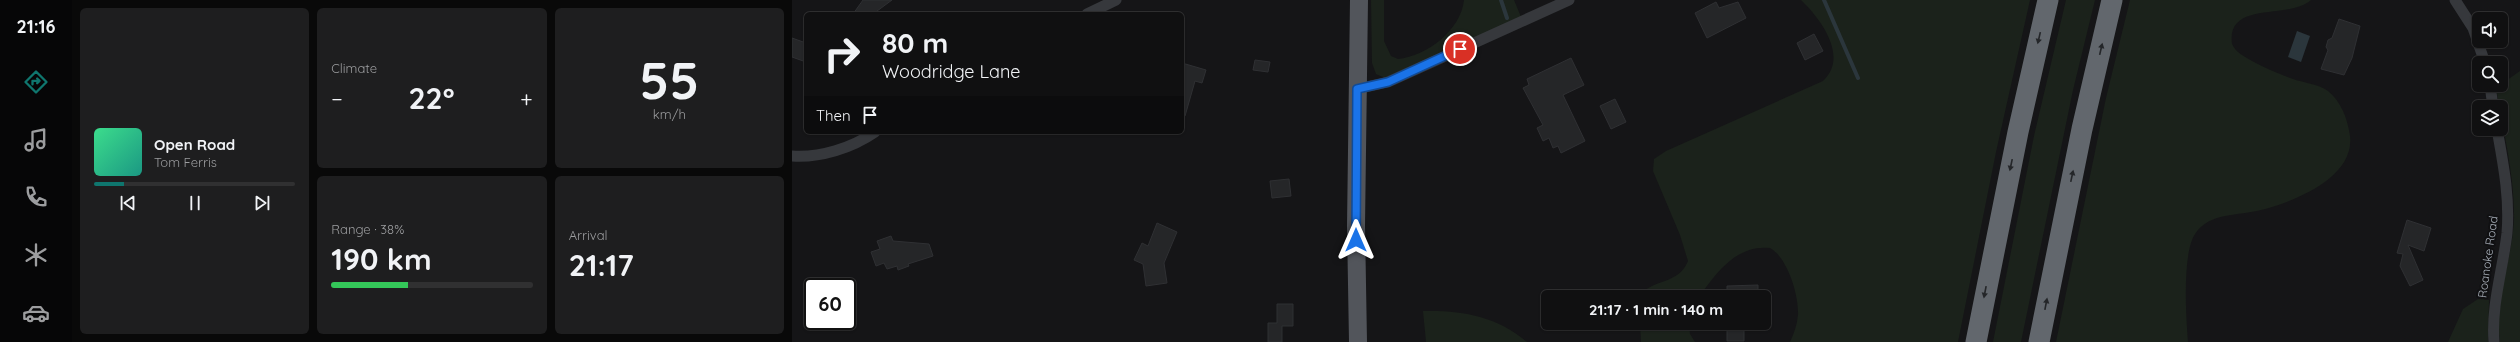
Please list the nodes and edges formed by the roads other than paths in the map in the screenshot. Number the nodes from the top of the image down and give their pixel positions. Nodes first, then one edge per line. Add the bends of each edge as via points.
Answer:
1 (1116, 0) edge
2 (1359, 0) edge
3 (1569, 0) edge
4 (2048, 0) edge
5 (2112, 0) edge
6 (2455, 0) edge
7 (1091, 12) edge
8 (2483, 56) edge
9 (1357, 89) junction
10 (872, 134) edge
11 (2498, 136) edge
12 (792, 156) edge
13 (1358, 342) edge
14 (1976, 342) edge
15 (2039, 342) edge
16 (2494, 342) edge

1 - 7 street
2 - 9 main road
3 - 9 street via 1388,82
4 -> 14 highway via 2018,132
15 -> 5 highway via 2082,129
6 - 8 street via 2473,28
9 - 13 main road
10 - 12 street via 861,142 825,153
11 - 16 street, Roanoke Road via 2508,210 2504,254 2494,310

